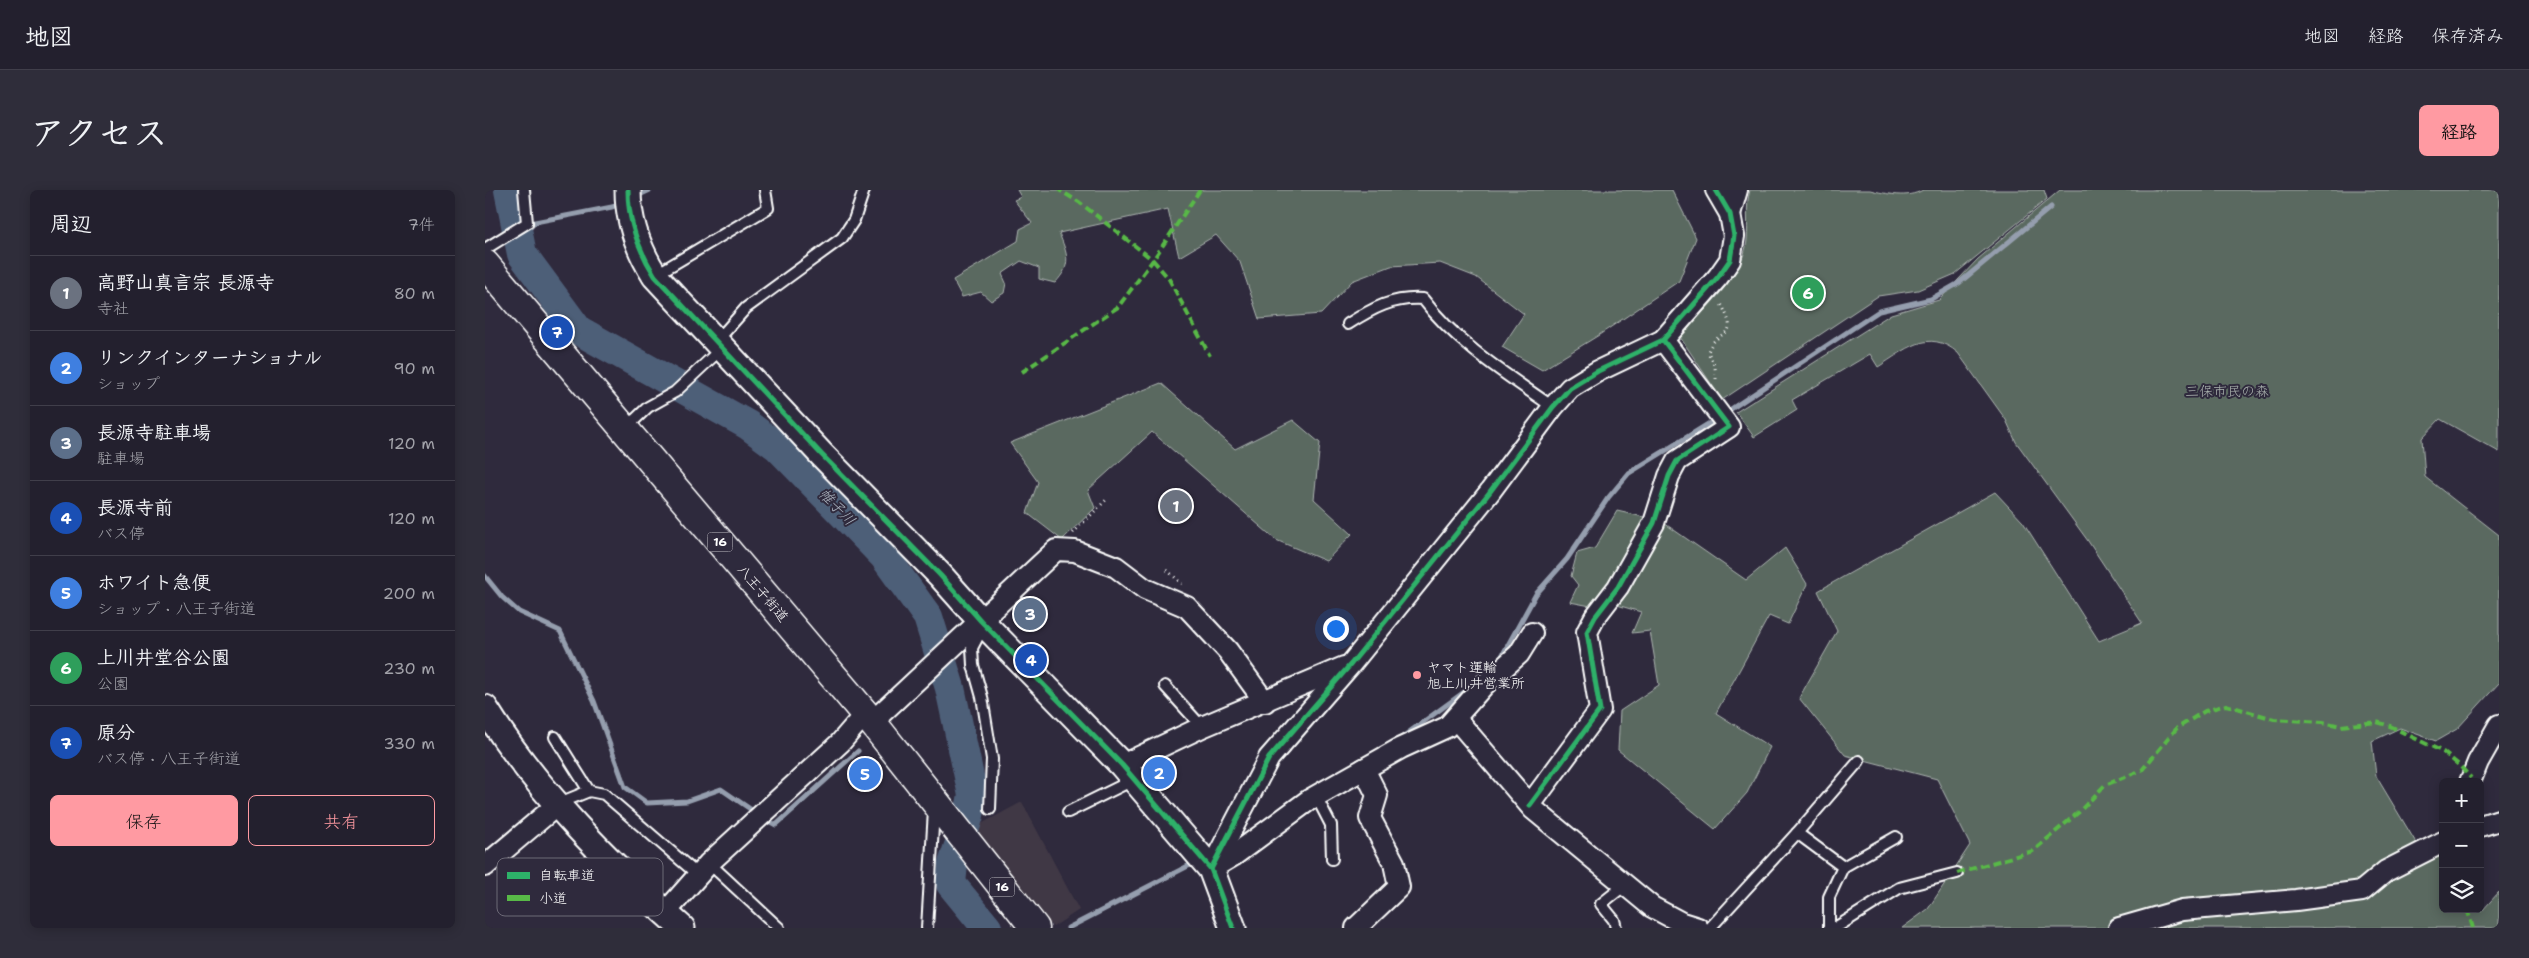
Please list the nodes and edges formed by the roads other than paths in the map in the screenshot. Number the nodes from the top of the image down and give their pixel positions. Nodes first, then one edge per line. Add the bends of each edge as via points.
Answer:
1 (524, 190) edge
2 (628, 190) edge
3 (765, 190) edge
4 (864, 190) edge
5 (1716, 190) edge
6 (1737, 190) edge
7 (1730, 214) junction
8 (485, 249) edge
9 (485, 264) edge
10 (655, 276) junction
11 (1349, 324) dead end
12 (1663, 340) junction
13 (718, 346) junction
14 (1553, 407) junction
15 (625, 429) junction
16 (983, 623) junction
17 (1532, 633) dead end
18 (1351, 664) junction
19 (1165, 686) dead end
20 (1265, 702) junction
21 (485, 708) edge
22 (868, 718) junction
23 (1456, 719) junction
24 (2499, 726) edge
25 (1202, 727) junction
26 (555, 737) dead end
27 (1859, 760) dead end
28 (1364, 769) junction
29 (1128, 773) junction
30 (2472, 778) edge
31 (589, 791) junction
32 (1316, 796) junction
33 (934, 801) junction
34 (557, 805) junction
35 (1530, 805) junction
36 (990, 810) dead end
37 (1068, 812) dead end
38 (2499, 820) edge
39 (2484, 825) edge
40 (1797, 833) junction
41 (1896, 837) dead end
42 (2439, 844) edge
43 (608, 858) edge
44 (1332, 859) dead end
45 (485, 866) edge
46 (1843, 867) junction
47 (703, 869) junction
48 (1211, 869) junction
49 (1957, 873) dead end
50 (1625, 885) junction
51 (668, 921) edge
52 (779, 928) edge
53 (927, 928) edge
54 (1035, 928) edge
55 (1233, 928) edge
56 (1356, 928) edge
57 (1616, 928) edge
58 (1698, 928) edge
59 (1710, 928) edge
60 (1829, 928) edge
61 (1835, 928) edge
62 (2119, 928) edge

1 - 8 lane via 527,223
2 - 10 street via 632,230 642,256
3 - 10 lane via 767,208
4 - 13 lane via 855,220 842,238 746,308
5 - 7 street
6 - 7 street
7 - 12 street via 1734,236 1730,260
9 - 15 highway, 八王子街道 / 16
10 - 13 street
11 - 14 lane via 1393,300 1423,299 1485,360
12 - 14 street via 1591,375 1571,388
12 - 35 street via 1729,427 1677,460 1654,523 1618,587 1587,632 1600,710
13 - 15 lane via 675,392 648,407
13 - 16 street
14 - 18 street via 1489,493
15 - 22 highway, 八王子街道 / 16
16 - 20 street via 1056,550 1075,551 1116,567 1145,589 1187,607 1228,651
16 - 22 street
16 - 29 street
16 - 36 lane via 972,648 992,759
17 - 23 street via 1519,654 1484,685
18 - 20 street
18 - 48 street via 1269,758
19 - 25 lane
20 - 25 street
21 - 34 street via 498,730
22 - 33 highway, 八王子街道 / 16
22 - 47 street
23 - 28 street via 1447,727
23 - 35 street
24 - 30 street
25 - 29 street
26 - 31 lane
27 - 40 lane
28 - 32 street
28 - 56 street via 1377,795 1370,818 1394,863 1399,887
29 - 37 lane
29 - 48 street
31 - 34 lane
31 - 47 lane via 604,794
32 - 44 lane via 1331,825
32 - 48 street
33 - 53 lane
33 - 54 highway, 八王子街道 / 16
34 - 43 street
34 - 45 street
35 - 50 street
38 - 39 street
40 - 46 lane
40 - 59 lane
41 - 46 lane
42 - 62 street via 2386,871 2361,891 2182,910
46 - 60 lane via 1829,897
47 - 51 street
47 - 52 lane
48 - 55 street
49 - 61 lane via 1899,888
50 - 57 lane via 1601,904 1614,920
50 - 58 street via 1652,907

